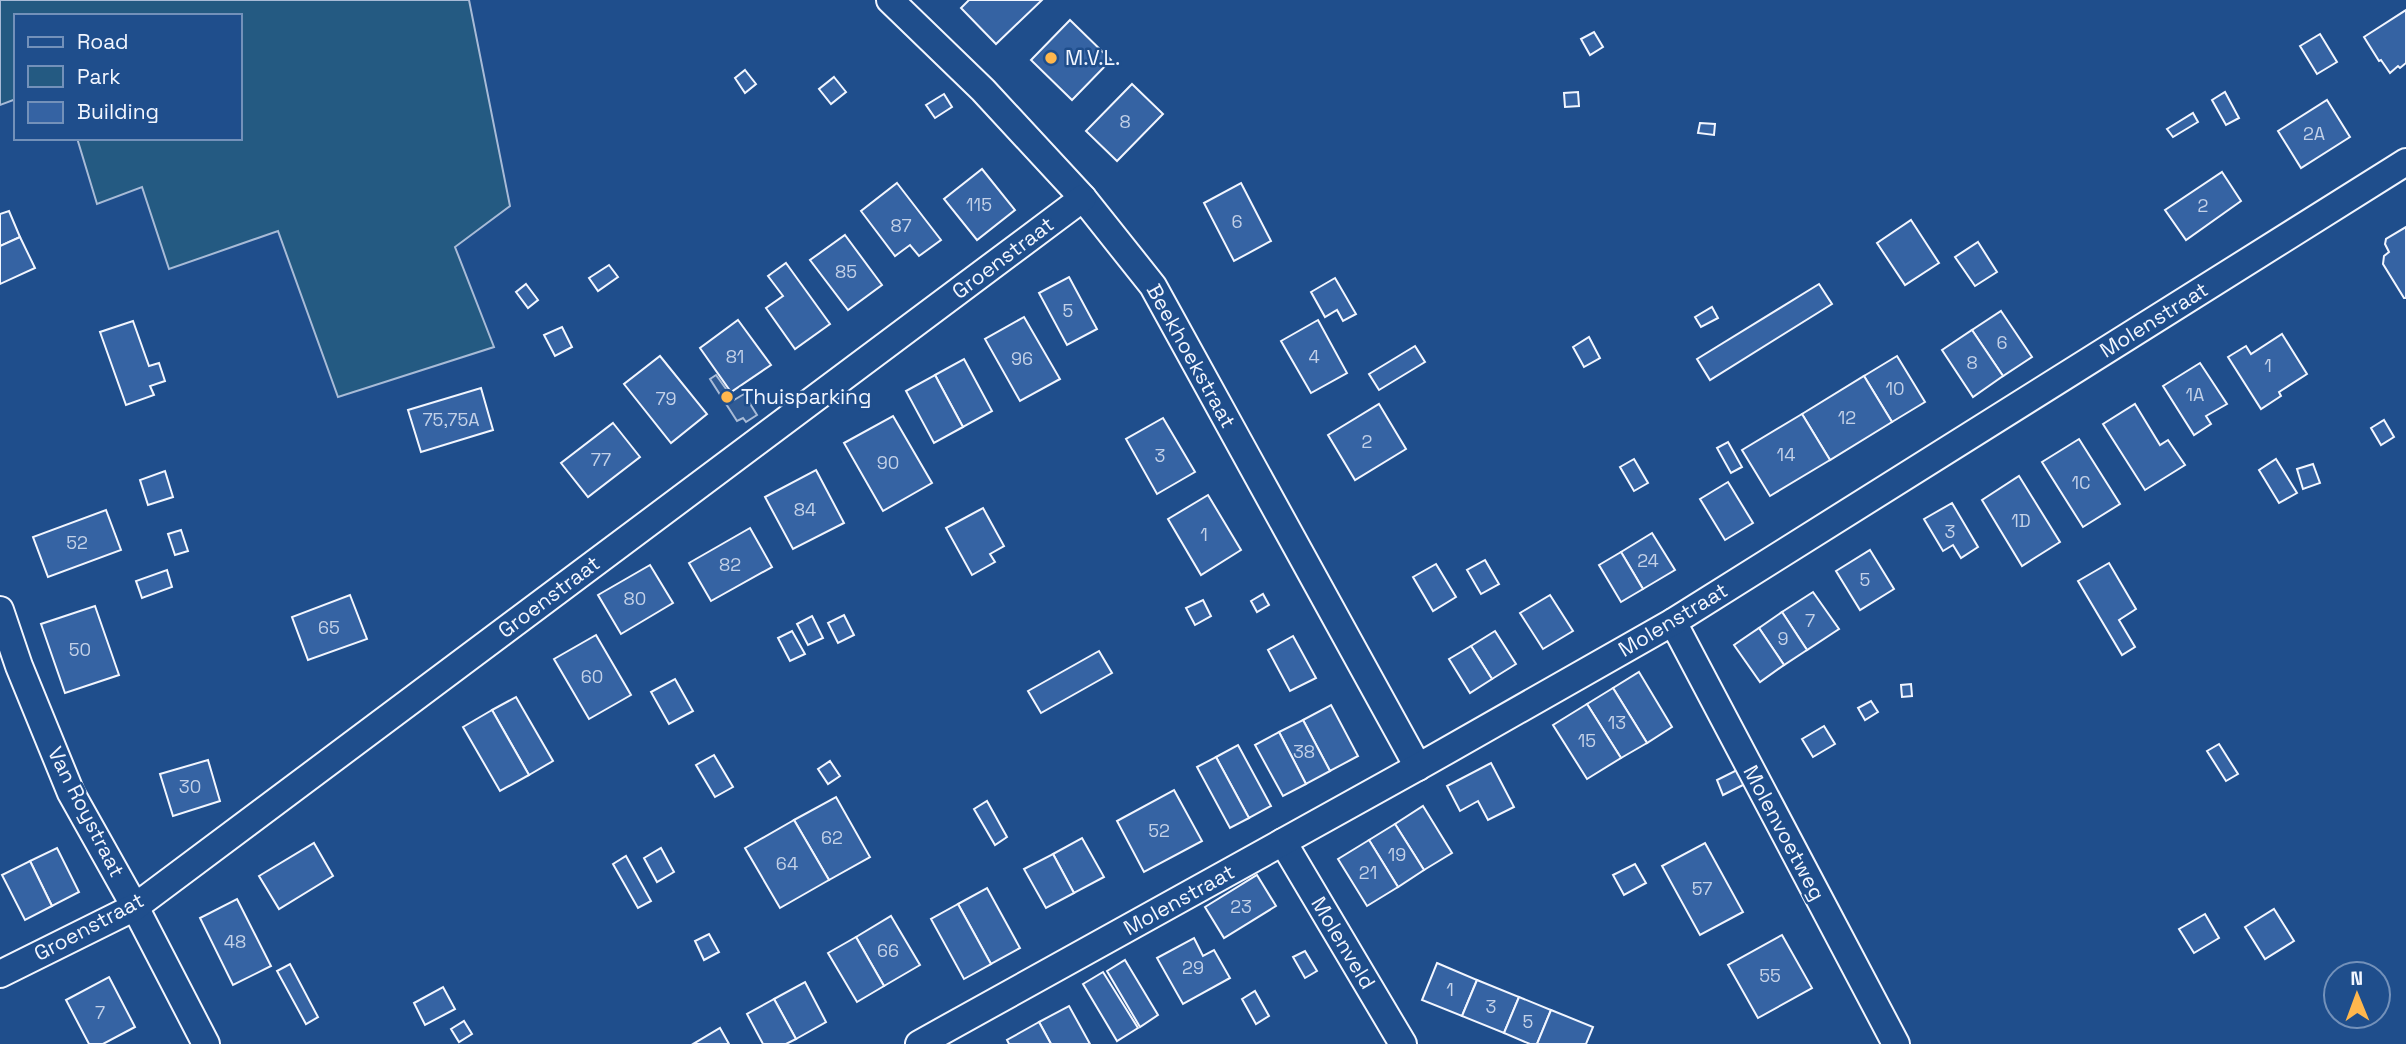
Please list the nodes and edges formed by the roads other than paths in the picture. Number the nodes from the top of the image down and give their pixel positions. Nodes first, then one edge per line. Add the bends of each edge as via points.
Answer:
1 (890, 0) edge
2 (2406, 162) edge
3 (1083, 198) junction
4 (0, 610) edge
5 (1673, 622) junction
6 (1418, 767) junction
7 (1283, 842) junction
8 (135, 907) junction
9 (0, 974) edge
10 (206, 1044) edge
11 (919, 1044) edge
12 (1403, 1044) edge
13 (1896, 1044) edge

1 - 3 street, Beekhoekstraat via 983,90
2 - 5 street, Molenstraat
3 - 6 street, Beekhoekstraat via 1153,286
3 - 8 street, Groenstraat
4 - 8 street, Van Roystraat via 71,793
5 - 6 street, Molenstraat
5 - 13 street, Molenvoetweg
6 - 7 street, Molenstraat
7 - 11 street, Molenstraat
7 - 12 street, Molenveld
8 - 9 street, Groenstraat
8 - 10 street, Van Roystraat

